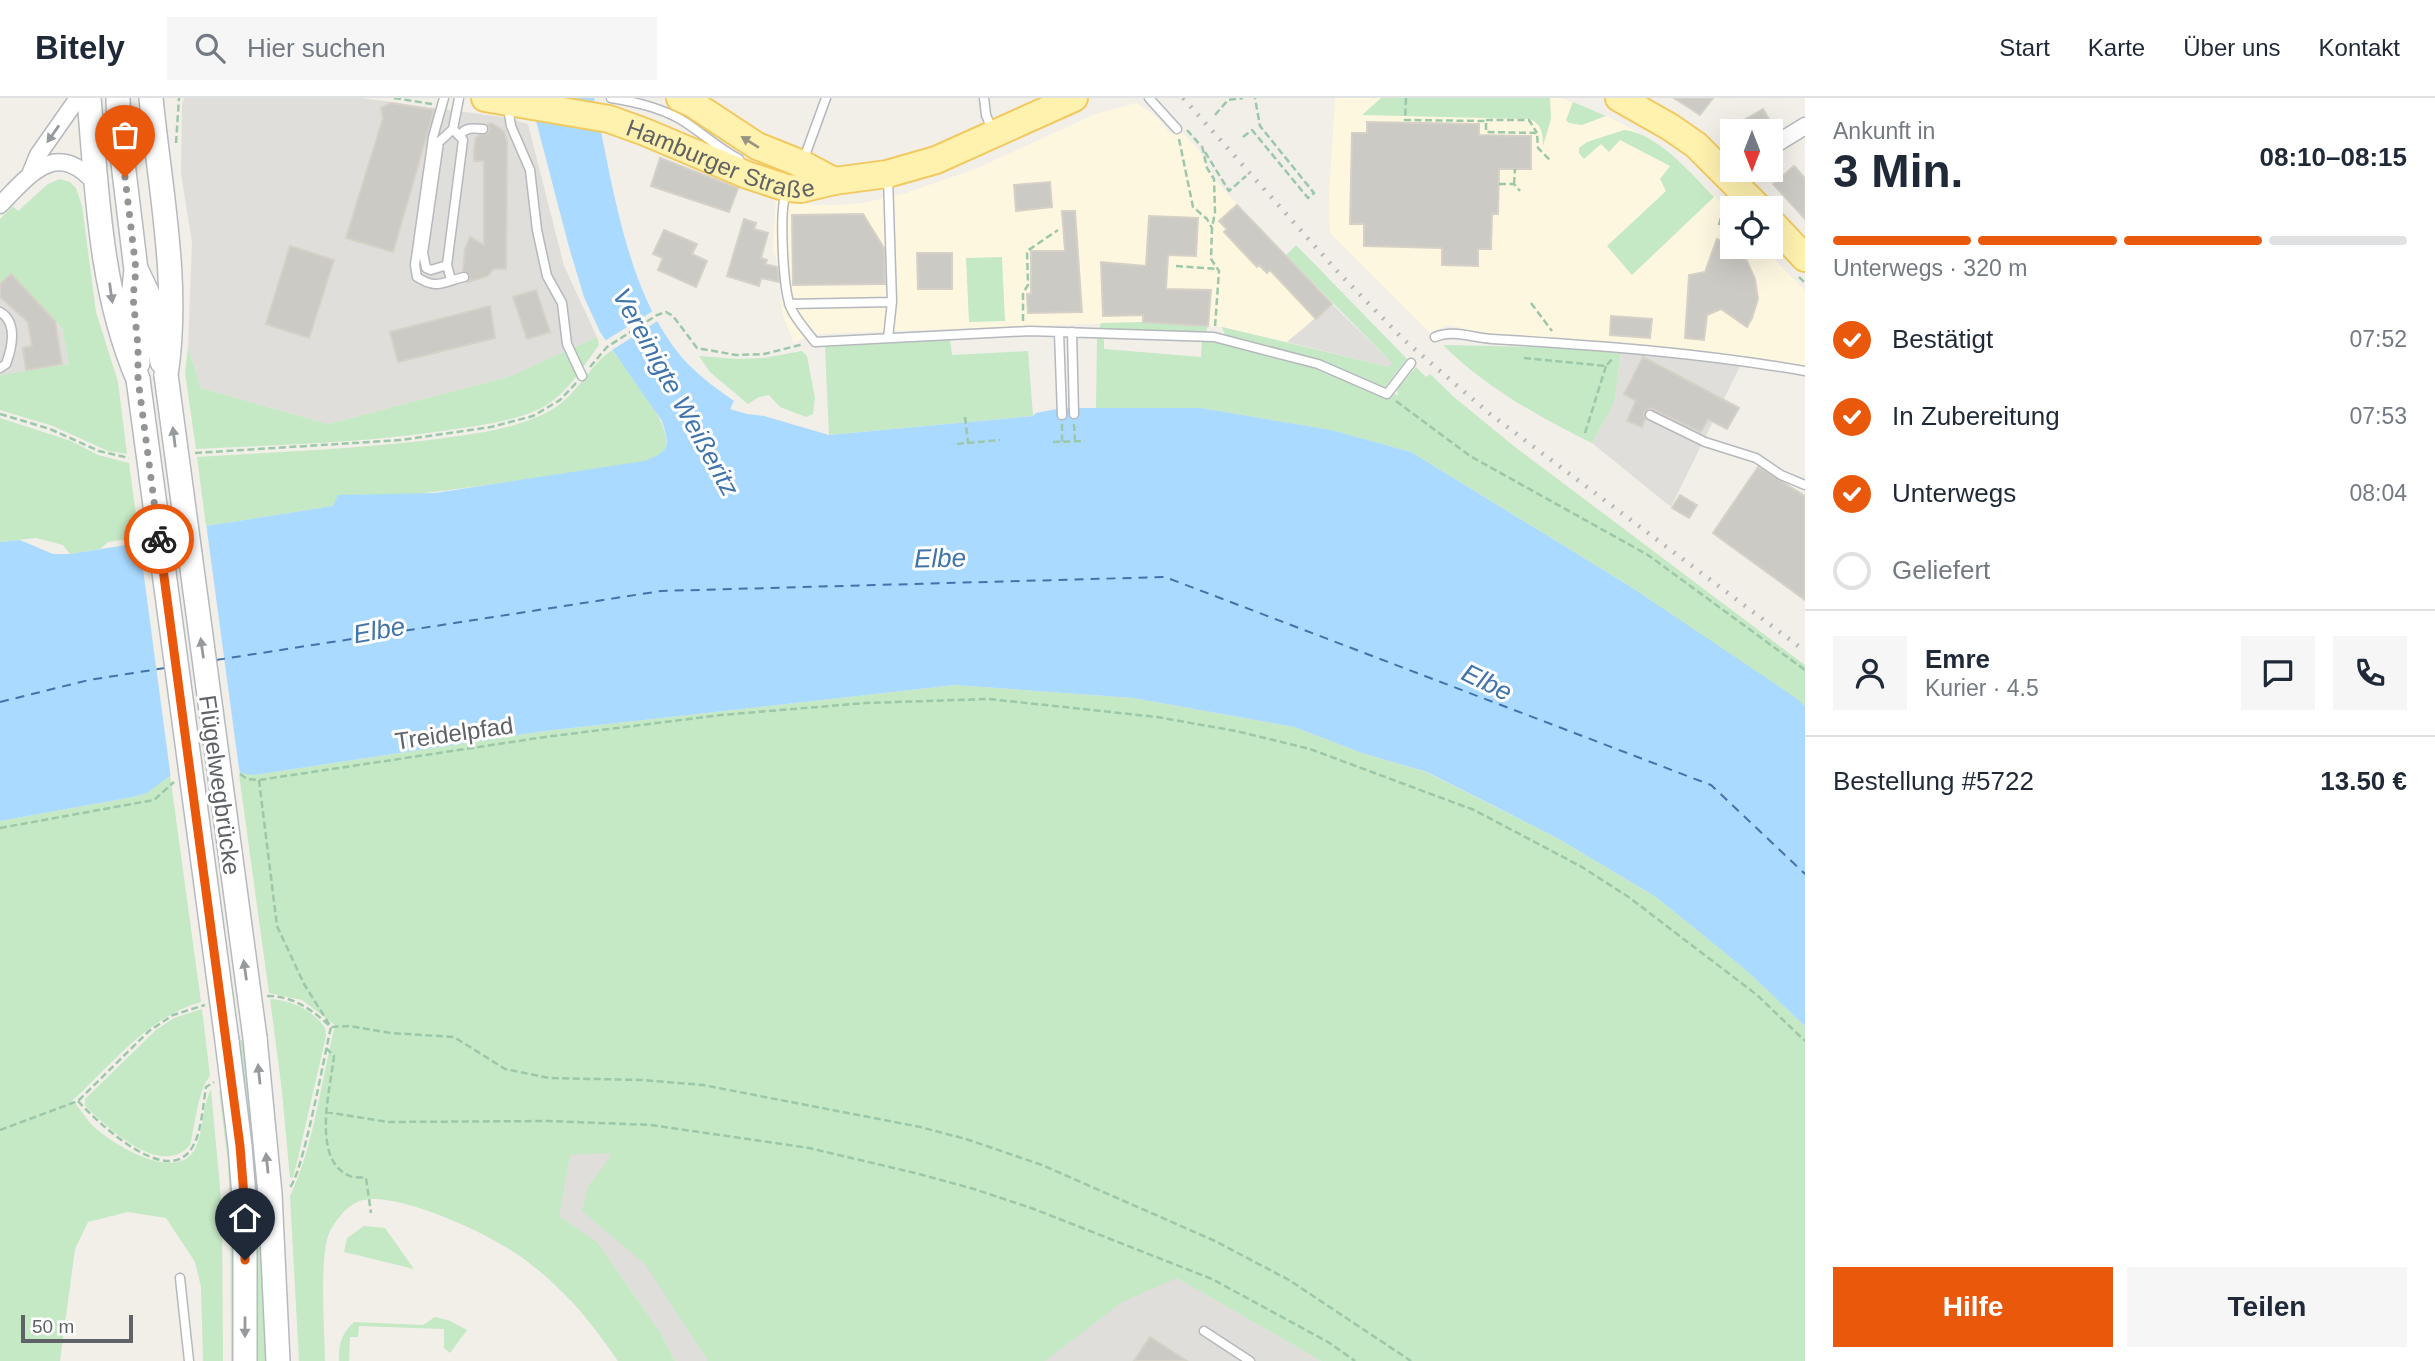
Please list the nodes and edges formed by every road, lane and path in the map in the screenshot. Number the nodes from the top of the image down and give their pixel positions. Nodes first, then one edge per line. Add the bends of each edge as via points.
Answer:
1 (78, 98) edge
2 (89, 98) edge
3 (118, 98) edge
4 (151, 98) edge
5 (165, 98) edge
6 (444, 98) edge
7 (459, 98) edge
8 (485, 98) edge
9 (680, 98) edge
10 (826, 98) edge
11 (984, 98) edge
12 (1074, 98) edge
13 (1149, 98) edge
14 (1243, 98) edge
15 (1255, 98) edge
16 (1406, 98) edge
17 (1619, 98) edge
18 (518, 103) junction
19 (610, 109) edge
20 (1215, 115) dead end
21 (1486, 121) junction
22 (1805, 127) edge
23 (1181, 128) junction
24 (483, 129) dead end
25 (456, 133) junction
26 (1537, 133) junction
27 (994, 135) junction
28 (1243, 137) dead end
29 (1783, 140) edge
30 (155, 141) junction
31 (1202, 146) junction
32 (1551, 161) dead end
33 (745, 162) dead end
34 (1515, 169) dead end
35 (1720, 170) edge
36 (765, 171) dead end
37 (31, 172) junction
38 (887, 174) junction
39 (791, 176) junction
40 (1246, 176) dead end
41 (1731, 182) edge
42 (96, 184) junction
43 (1499, 184) dead end
44 (1514, 184) junction
45 (1520, 191) dead end
46 (1746, 196) edge
47 (0, 205) edge
48 (1719, 225) dead end
49 (1212, 228) junction
50 (1058, 230) dead end
51 (1783, 235) edge
52 (1805, 258) edge
53 (447, 265) junction
54 (1176, 266) dead end
55 (1217, 269) junction
56 (136, 270) junction
57 (464, 277) dead end
58 (451, 280) junction
59 (892, 302) junction
60 (1531, 303) dead end
61 (789, 304) junction
62 (0, 312) edge
63 (1023, 332) junction
64 (1059, 332) junction
65 (1072, 332) junction
66 (1214, 337) junction
67 (1435, 337) dead end
68 (888, 338) junction
69 (815, 342) junction
70 (1558, 342) junction
71 (1621, 347) junction
72 (1524, 358) dead end
73 (1411, 363) dead end
74 (1606, 366) junction
75 (0, 368) edge
76 (1805, 371) edge
77 (166, 375) junction
78 (582, 376) junction
79 (138, 379) junction
80 (1387, 394) junction
81 (0, 414) edge
82 (1650, 415) dead end
83 (965, 417) dead end
84 (1074, 417) joint
85 (1062, 418) joint
86 (1585, 433) dead end
87 (1000, 440) dead end
88 (1085, 441) dead end
89 (1053, 442) dead end
90 (1062, 442) junction
91 (1075, 442) junction
92 (968, 443) junction
93 (957, 444) dead end
94 (196, 453) dead end
95 (128, 458) dead end
96 (1805, 485) edge
97 (1805, 670) edge
98 (239, 774) dead end
99 (259, 780) junction
100 (185, 781) dead end
101 (0, 828) edge
102 (256, 998) dead end
103 (215, 1003) dead end
104 (331, 1027) junction
105 (1805, 1041) edge
106 (326, 1048) junction
107 (214, 1082) dead end
108 (78, 1101) junction
109 (326, 1112) junction
110 (0, 1130) edge
111 (278, 1192) junction
112 (371, 1213) dead end
113 (180, 1279) dead end
114 (1205, 1331) dead end
115 (189, 1361) edge
116 (246, 1361) edge
117 (278, 1361) edge
118 (1250, 1361) edge
119 (1355, 1361) edge
120 (1411, 1361) edge

1 -> 37 street
2 - 42 main road
3 - 56 main road
4 - 30 main road
5 - 30 main road
6 - 58 lane via 433,137 415,265 416,277 429,285
7 - 25 lane
8 - 18 main road, Hamburger Straße
39 -> 9 main road, Hamburger Straße via 757,146
10 - 39 lane
11 - 27 lane
12 - 27 main road, Hamburger Straße
13 - 23 lane
14 - 20 path via 1228,100
15 - 28 path via 1260,126 1314,193 1308,198 1252,130
16 - 21 path via 1405,120
17 - 35 main road via 1696,145
18 - 19 main road, Hamburger Straße
18 - 78 lane via 509,114 511,126 530,170 547,276 562,303 567,344
19 - 33 lane via 649,105
19 - 39 main road, Hamburger Straße via 645,132 747,175
21 - 26 path via 1529,120
21 - 26 path via 1486,132
22 - 29 street
23 - 31 path
23 - 49 path via 1193,207
24 - 25 lane
25 - 53 lane via 463,140
25 - 53 lane via 439,142 423,253 426,268
26 - 32 path via 1538,148
27 - 38 main road, Hamburger Straße via 936,160
30 - 77 main road via 172,267
31 - 40 path via 1229,191
31 - 49 path via 1214,179
34 - 44 path
36 - 39 lane
37 - 42 street via 60,162 76,167
37 - 47 street
38 - 39 main road, Hamburger Straße via 834,181
38 - 59 lane
39 - 61 lane via 782,202
41 - 46 main road
41 - 48 path
42 -> 79 main road via 113,306
43 - 44 path
44 - 45 path
49 - 55 path via 1211,259
50 - 63 path via 1027,251
51 - 52 main road
53 - 58 lane
54 - 55 path
55 - 66 path
56 - 77 main road via 148,294
56 - 79 main road
57 - 58 lane
59 - 61 lane
59 - 68 lane
60 - 70 path
61 - 69 lane
62 - 75 lane via 12,328 11,350
63 - 64 lane
63 - 68 lane
64 - 65 lane
64 - 85 lane
65 - 66 lane
65 - 84 lane
66 - 80 lane via 1318,364
67 - 70 lane via 1444,333
68 - 69 lane
69 - 78 path via 764,354 696,348 666,312 607,347
70 - 71 lane
71 - 74 path
71 - 76 lane
72 - 74 path
73 - 80 lane
74 - 86 path
111 -> 77 main road, Flügelwegbrücke, bridge
78 - 94 path via 560,400 533,416 491,427 401,440
79 -> 116 main road, Flügelwegbrücke, bridge via 240,1146
80 - 97 path via 1469,456 1648,555
81 - 95 path via 50,429 99,452
82 - 96 lane via 1705,442 1756,458
83 - 92 path
84 - 91 path
85 - 90 path
87 - 92 path
88 - 91 path
89 - 90 path
90 - 91 path
92 - 93 path
98 - 99 path, Treidelpfad
99 - 104 path via 277,926 304,984
99 - 105 path, Treidelpfad via 721,715 925,699 1082,707 1236,731 1310,749 1474,810 1581,867 1630,898 1757,995
100 - 101 path via 172,783 154,800
102 - 104 path via 285,997 311,1009
103 - 108 path via 173,1015 149,1031
104 - 106 path
104 - 120 path via 454,1037 505,1069 549,1078 703,1085 966,1139 1042,1165 1215,1241 1289,1280
106 - 109 path via 334,1056
106 - 111 path via 295,1184
107 - 108 path via 206,1087 194,1144 186,1156 173,1160 156,1158 124,1143
108 - 110 path
109 - 112 path via 326,1147 339,1168 350,1176 366,1178
109 - 119 path via 388,1122 652,1125 809,1149 915,1174 1034,1209 1212,1279
111 - 117 main road, Flügelwegbrücke
113 - 115 lane
114 - 118 lane

